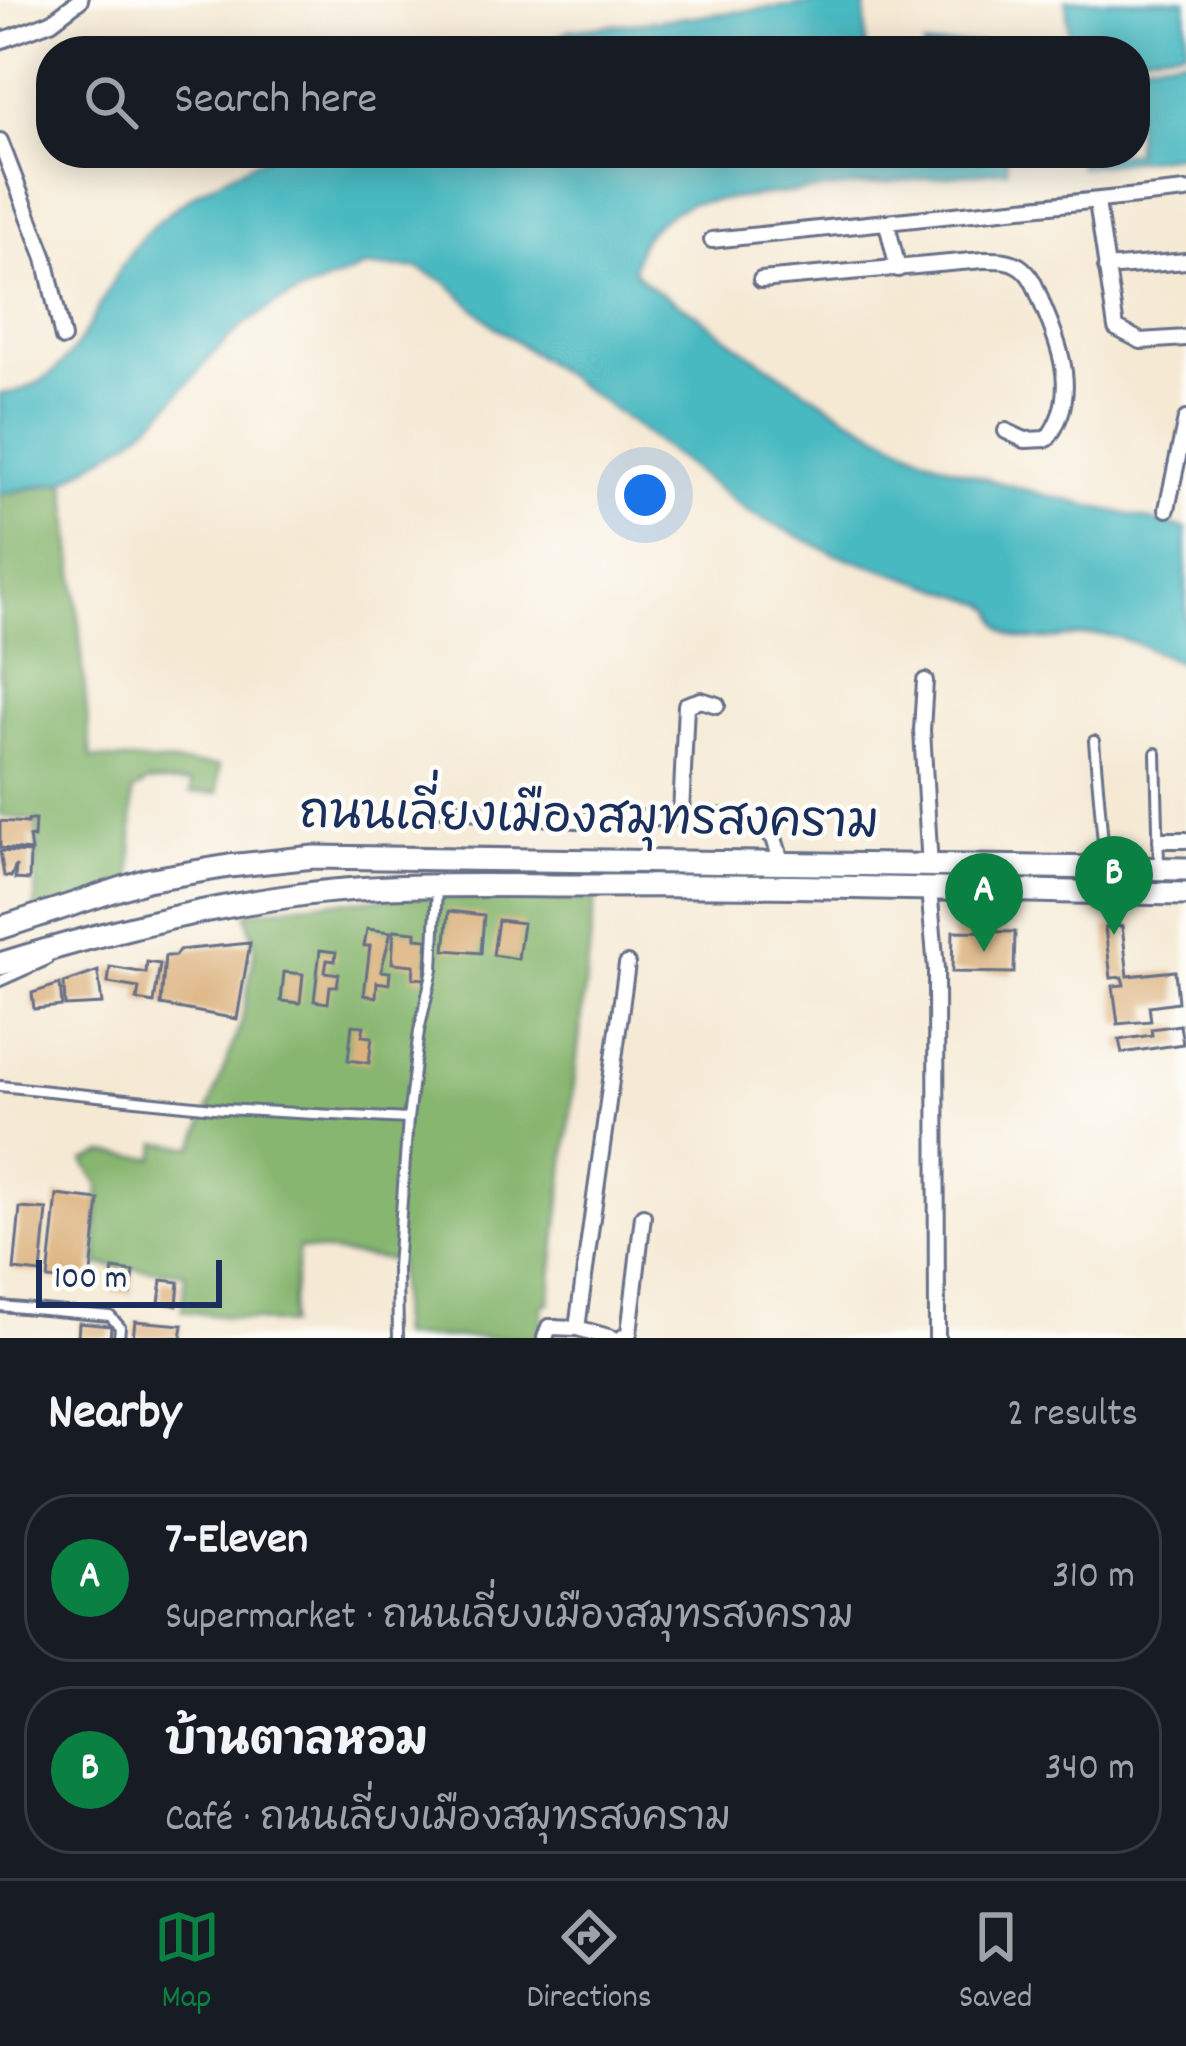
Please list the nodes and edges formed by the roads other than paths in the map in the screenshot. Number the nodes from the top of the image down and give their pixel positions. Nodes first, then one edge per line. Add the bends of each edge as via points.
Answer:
1 (80, 0) edge
2 (0, 41) edge
3 (0, 141) edge
4 (1186, 191) edge
5 (1097, 202) junction
6 (887, 224) junction
7 (712, 240) dead end
8 (1186, 261) edge
9 (898, 268) junction
10 (1106, 268) junction
11 (760, 280) dead end
12 (63, 338) dead end
13 (1186, 338) edge
14 (1186, 419) edge
15 (1006, 430) dead end
16 (1167, 509) dead end
17 (925, 681) dead end
18 (717, 705) dead end
19 (1094, 741) dead end
20 (1156, 753) dead end
21 (445, 809) dead end
22 (682, 815) junction
23 (1161, 840) junction
24 (1186, 840) edge
25 (782, 864) junction
26 (1159, 869) junction
27 (1186, 869) edge
28 (930, 878) junction
29 (1117, 878) junction
30 (437, 887) junction
31 (1160, 894) junction
32 (1186, 894) edge
33 (172, 915) junction
34 (0, 928) edge
35 (0, 964) edge
36 (627, 964) dead end
37 (0, 981) edge
38 (0, 1086) edge
39 (408, 1118) junction
40 (643, 1216) dead end
41 (0, 1306) edge
42 (577, 1328) junction
43 (119, 1338) edge
44 (398, 1338) edge
45 (545, 1338) edge
46 (612, 1338) edge
47 (622, 1338) edge
48 (937, 1338) edge

1 - 2 street via 51,22
3 - 12 street via 45,258
4 - 5 street
5 - 6 street
5 - 10 street
6 - 7 street
6 - 9 street
8 - 10 street
9 - 11 street
9 - 15 street via 1007,260 1030,275 1061,352 1066,394 1047,439
10 - 13 street via 1121,333 1141,341
14 - 16 street
17 - 28 street
18 - 22 street via 686,704
19 - 29 lane
20 - 23 lane
21 - 22 street via 577,820
22 - 25 street via 750,816 774,838
23 - 24 street
23 - 26 lane
25 - 28 main road, ถนนเลี่ยงเมืองสมุทรสงคราม
25 - 34 main road, ถนนเลี่ยงเมืองสมุทรสงคราม via 314,857 147,880
26 - 27 main road, ถนนเลี่ยงเมืองสมุทรสงคราม
26 - 29 main road, ถนนเลี่ยงเมืองสมุทรสงคราม
26 - 31 main road via 1147,880
28 - 29 main road, ถนนเลี่ยงเมืองสมุทรสงคราม
28 - 30 main road, ถนนเลี่ยงเมืองสมุทรสงคราม
28 - 48 street
29 - 31 main road, ถนนเลี่ยงเมืองสมุทรสงคราม
30 - 33 main road, ถนนเลี่ยงเมืองสมุทรสงคราม via 297,895
30 - 39 lane via 433,969
31 - 32 main road, ถนนเลี่ยงเมืองสมุทรสงคราม
33 - 35 main road, ถนนเลี่ยงเมืองสมุทรสงคราม
33 - 37 lane
36 - 42 street
38 - 39 lane
39 - 44 lane
40 - 47 street via 629,1333
41 - 43 lane via 110,1316
42 - 45 street via 549,1327
42 - 46 street

